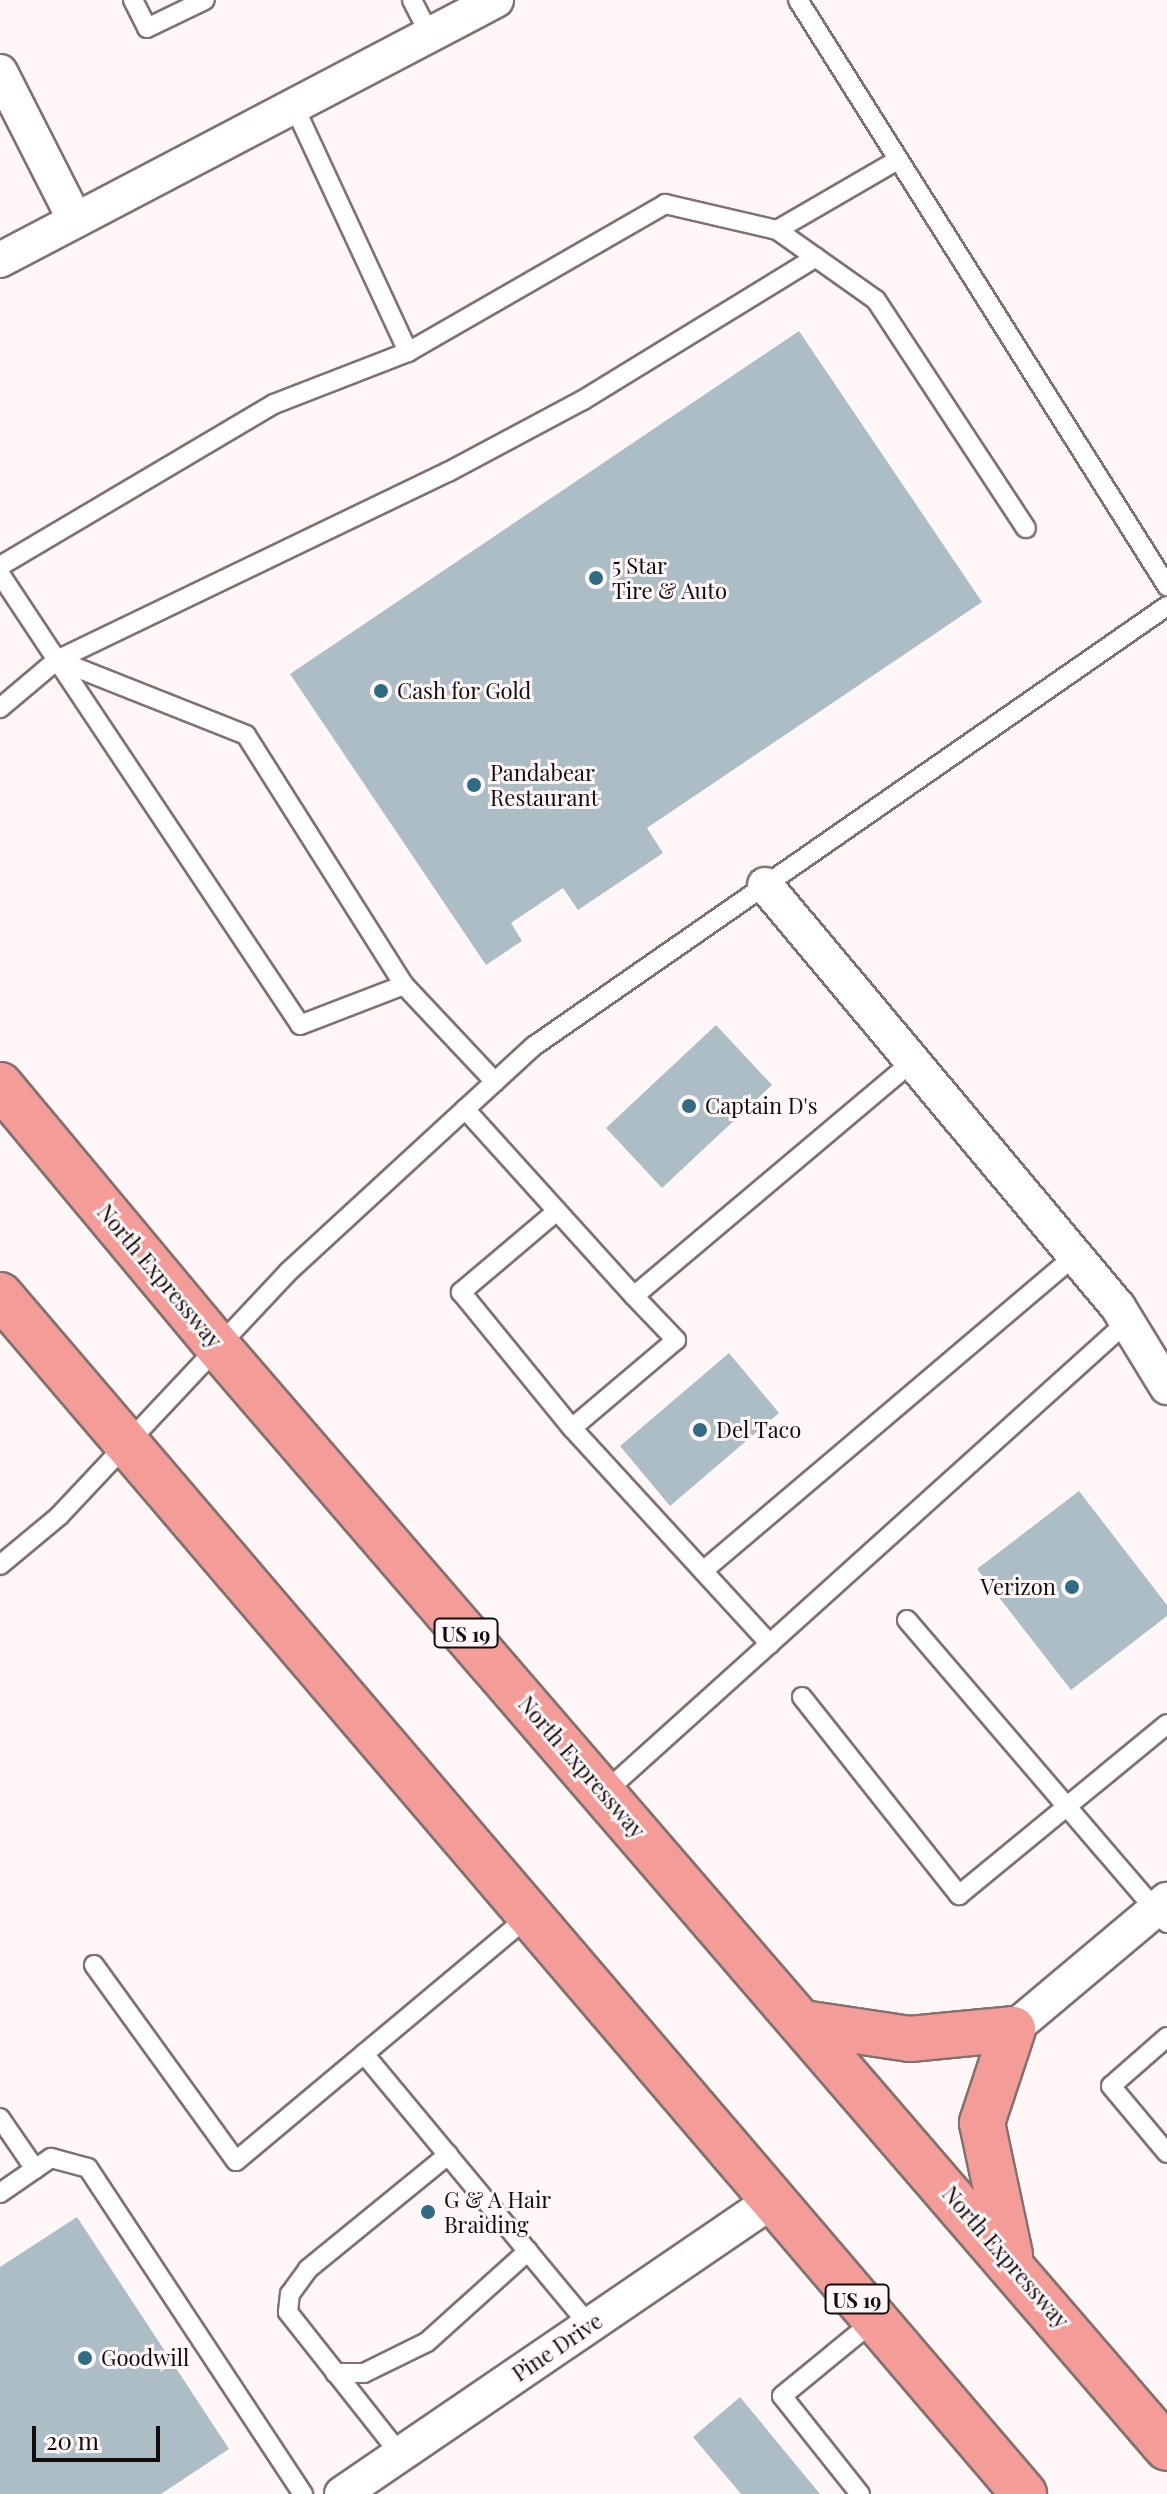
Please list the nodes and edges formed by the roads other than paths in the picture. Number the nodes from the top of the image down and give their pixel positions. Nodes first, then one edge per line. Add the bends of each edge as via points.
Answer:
1 (133, 0) edge
2 (205, 0) edge
3 (412, 0) edge
4 (496, 0) edge
5 (798, 0) edge
6 (430, 35) junction
7 (0, 72) edge
8 (294, 106) junction
9 (896, 161) junction
10 (75, 220) junction
11 (777, 230) junction
12 (816, 257) junction
13 (0, 260) edge
14 (408, 352) junction
15 (1026, 528) dead end
16 (0, 566) edge
17 (0, 574) edge
18 (1167, 586) edge
19 (1167, 606) edge
20 (57, 660) junction
21 (0, 708) edge
22 (765, 885) junction
23 (404, 985) junction
24 (913, 1061) junction
25 (495, 1082) junction
26 (0, 1085) edge
27 (465, 1109) junction
28 (557, 1211) junction
29 (1075, 1256) junction
30 (0, 1295) edge
31 (634, 1296) junction
32 (1127, 1322) junction
33 (219, 1348) junction
34 (1167, 1387) edge
35 (572, 1428) junction
36 (127, 1446) junction
37 (0, 1565) edge
38 (703, 1571) junction
39 (907, 1620) dead end
40 (770, 1644) junction
41 (802, 1697) dead end
42 (1167, 1724) edge
43 (604, 1793) junction
44 (1068, 1806) junction
45 (1164, 1911) edge
46 (529, 1916) junction
47 (94, 1965) dead end
48 (803, 2023) junction
49 (1013, 2029) junction
50 (1167, 2037) edge
51 (364, 2054) junction
52 (0, 2118) edge
53 (1167, 2153) edge
54 (448, 2155) junction
55 (35, 2169) junction
56 (0, 2193) edge
57 (773, 2200) junction
58 (528, 2251) junction
59 (1012, 2261) junction
60 (875, 2320) junction
61 (589, 2325) junction
62 (335, 2373) junction
63 (1167, 2448) edge
64 (400, 2454) junction
65 (303, 2494) edge
66 (342, 2494) edge
67 (860, 2494) edge
68 (1024, 2494) edge

1 - 2 lane via 147,28
3 - 6 lane
4 - 6 street
5 - 9 lane
6 - 8 street
7 - 10 street
8 - 10 street
8 - 14 lane
9 - 11 lane
9 - 18 lane
10 - 13 street
11 - 12 lane
11 - 14 lane via 665,204
12 - 15 lane via 876,300
12 - 20 lane via 583,400 448,472
14 - 16 lane via 274,404
17 - 20 lane
19 - 22 lane
20 - 21 lane
20 - 23 lane via 246,735
20 - 23 lane via 300,1025
22 - 24 street
22 - 25 lane via 534,1046
23 - 25 lane
24 - 29 street
24 - 31 lane
25 - 27 lane
26 - 33 highway, North Expressway / US 19
27 - 28 lane
27 - 33 lane via 288,1272
28 - 31 lane
28 - 35 lane via 461,1292
29 - 32 street
29 - 38 lane
30 - 36 highway, US 19
31 - 35 lane via 676,1340
32 - 34 street
32 - 40 lane
33 - 36 lane
33 - 43 highway, North Expressway / US 19
35 - 38 lane
36 - 37 lane via 59,1516
36 - 46 highway, US 19
38 - 40 lane
39 - 44 lane
40 - 43 lane
41 - 44 lane via 959,1895
42 - 44 lane
43 - 48 highway, North Expressway / US 19
44 - 45 lane
45 - 49 street
46 - 51 lane
46 - 57 highway, US 19
47 - 51 lane via 236,2161
48 - 49 highway via 910,2039
48 - 59 highway, North Expressway / US 19
49 - 59 highway via 982,2123
50 - 53 lane via 1111,2086
51 - 54 lane
52 - 55 lane
54 - 58 lane
54 - 62 lane via 308,2269 290,2294 288,2312
55 - 56 lane
55 - 65 lane via 51,2158 88,2168
57 - 60 highway, US 19
57 - 61 street, Pine Drive
58 - 61 lane
58 - 62 lane via 427,2342 364,2373
59 - 63 highway, North Expressway / US 19
60 - 67 lane via 782,2396
60 - 68 highway, US 19
61 - 64 street, Pine Drive
62 - 64 lane
64 - 66 street, Pine Drive

